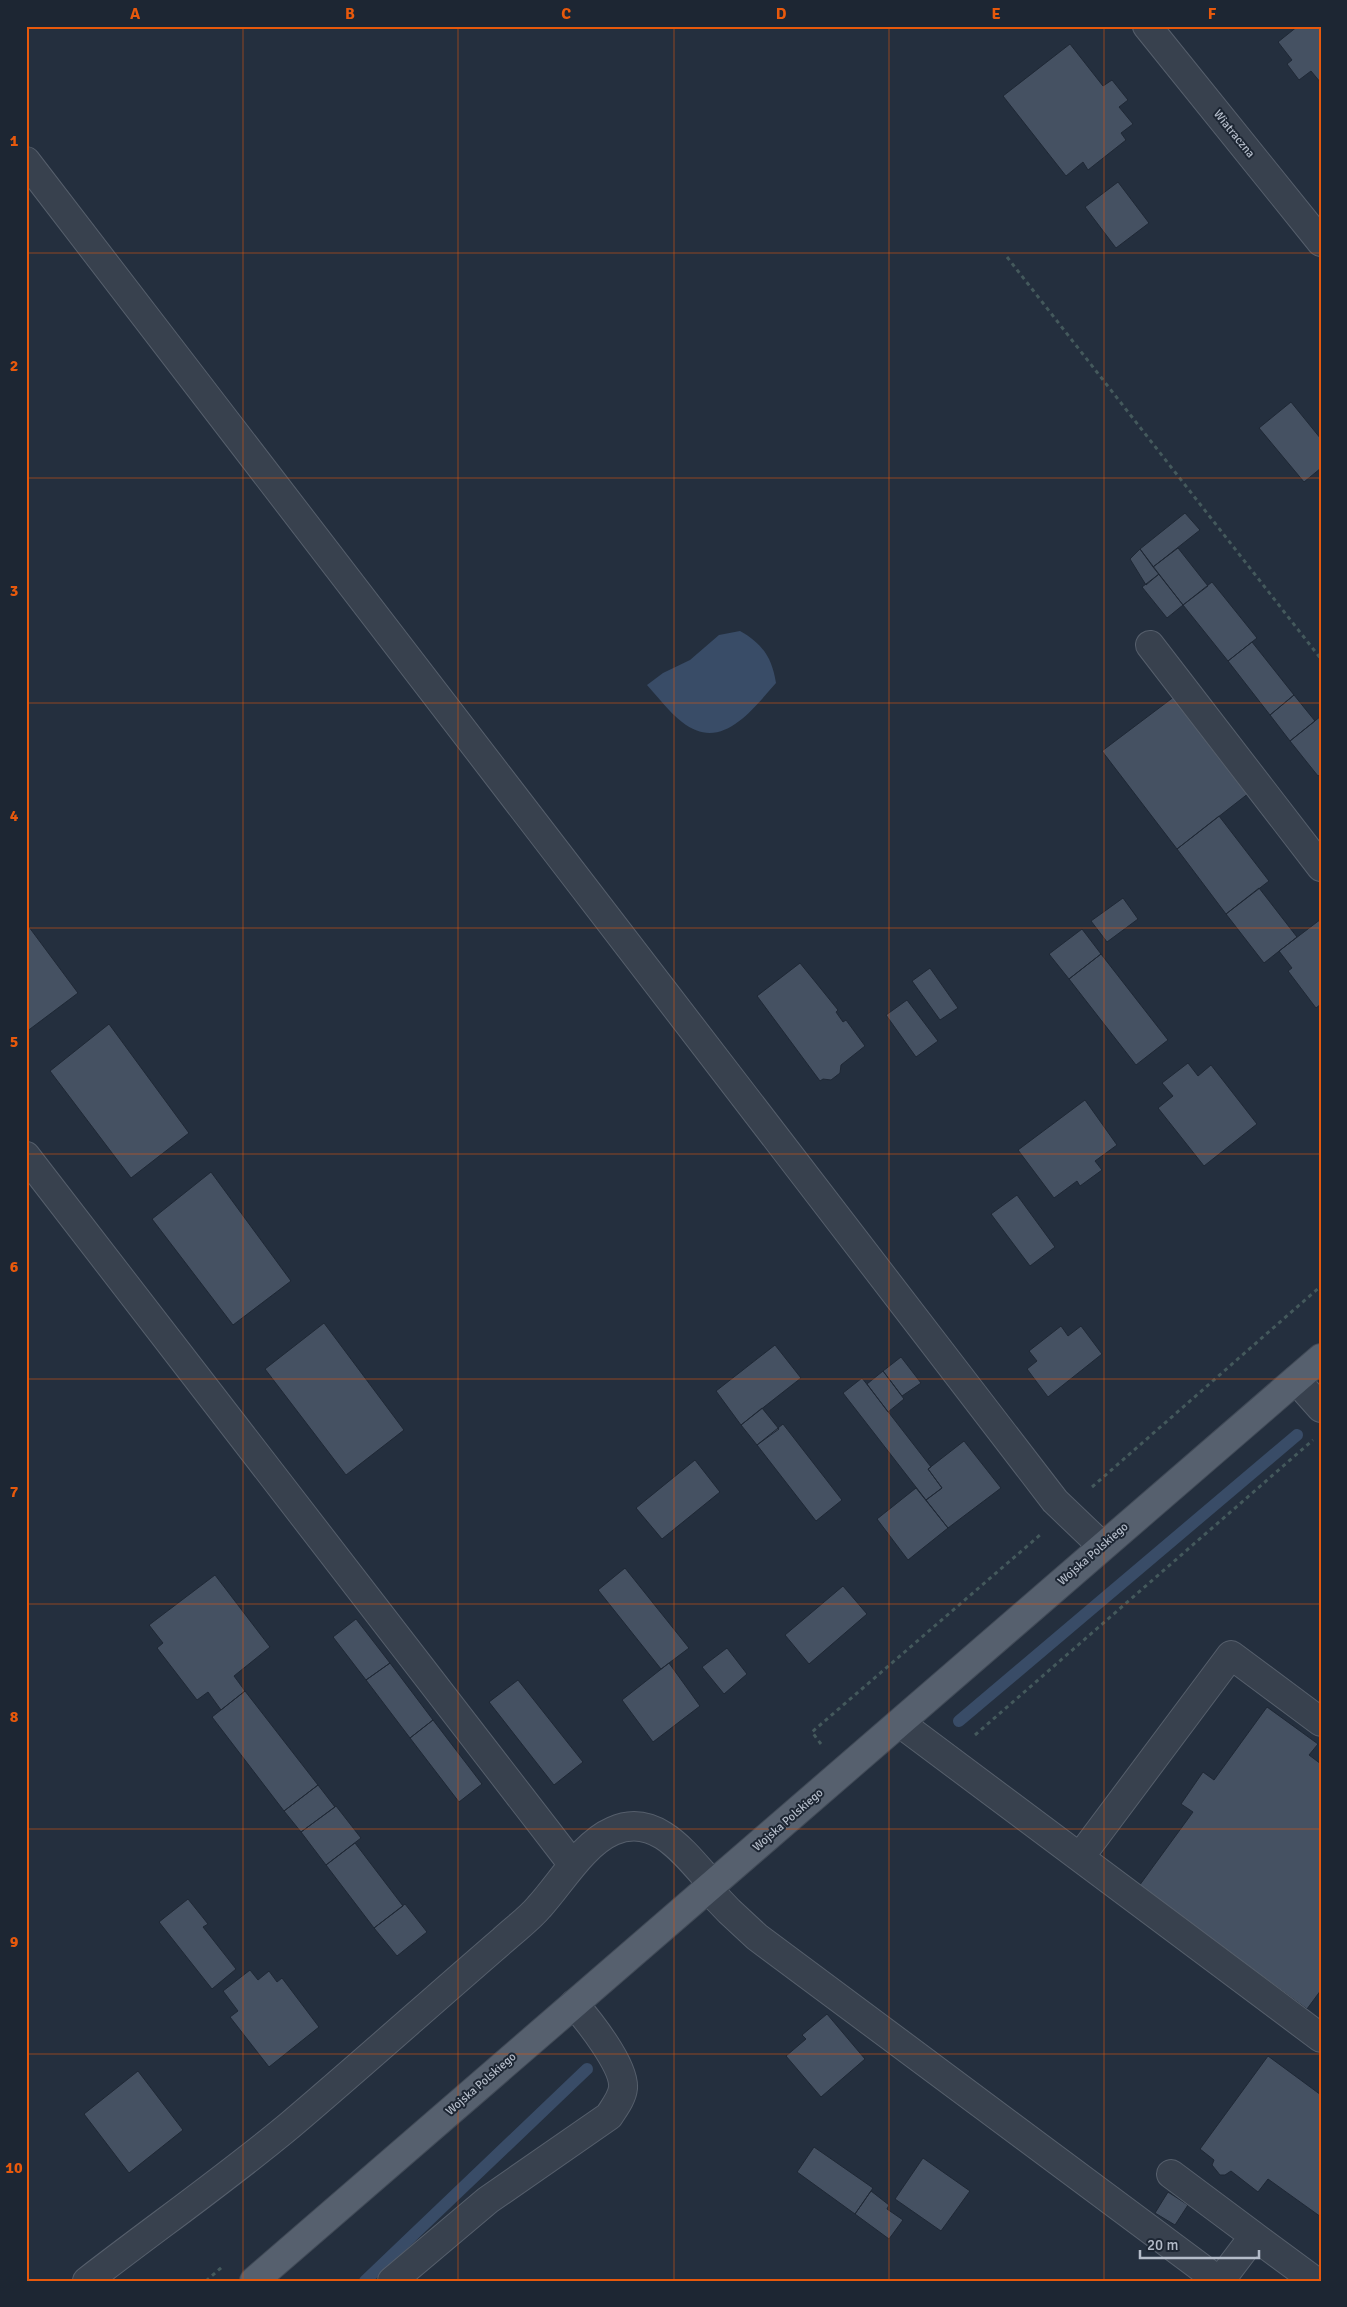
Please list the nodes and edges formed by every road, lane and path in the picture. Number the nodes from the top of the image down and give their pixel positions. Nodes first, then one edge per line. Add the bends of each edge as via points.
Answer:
1 (1147, 26) edge
2 (26, 161) edge
3 (1321, 242) edge
4 (1007, 256) dead end
5 (1150, 645) dead end
6 (1321, 659) edge
7 (1321, 867) edge
8 (26, 1156) edge
9 (1321, 1358) edge
10 (1296, 1380) junction
11 (1321, 1408) edge
12 (1314, 1440) dead end
13 (1102, 1546) junction
14 (900, 1722) junction
15 (1321, 1722) edge
16 (948, 1758) junction
17 (1080, 1857) junction
18 (573, 1865) junction
19 (711, 1887) junction
20 (574, 2004) junction
21 (1321, 2038) edge
22 (1171, 2174) dead end
23 (1254, 2236) junction
24 (87, 2281) edge
25 (254, 2281) edge
26 (392, 2281) edge
27 (1220, 2281) edge
28 (1314, 2281) edge

1 - 3 street, Wiatraczna
2 - 13 street via 1055,1501
4 - 6 path
5 - 7 street
8 - 18 street
9 - 10 main road, Wojska Polskiego
10 - 11 street
10 - 13 main road, Wojska Polskiego
12 - 16 path
13 - 14 main road, Wojska Polskiego
14 - 16 street
14 - 19 main road, Wojska Polskiego
15 - 17 street via 1232,1655
16 - 17 street
17 - 21 street
18 - 19 street via 613,1831 632,1827 650,1829 680,1848
18 - 24 street via 538,1909 288,2127
19 - 20 main road, Wojska Polskiego
19 - 27 street via 729,1911 758,1937
20 - 25 main road, Wojska Polskiego
20 - 26 street via 616,2064 623,2087 609,2116 488,2200
22 - 23 street
23 - 27 street
23 - 28 street

